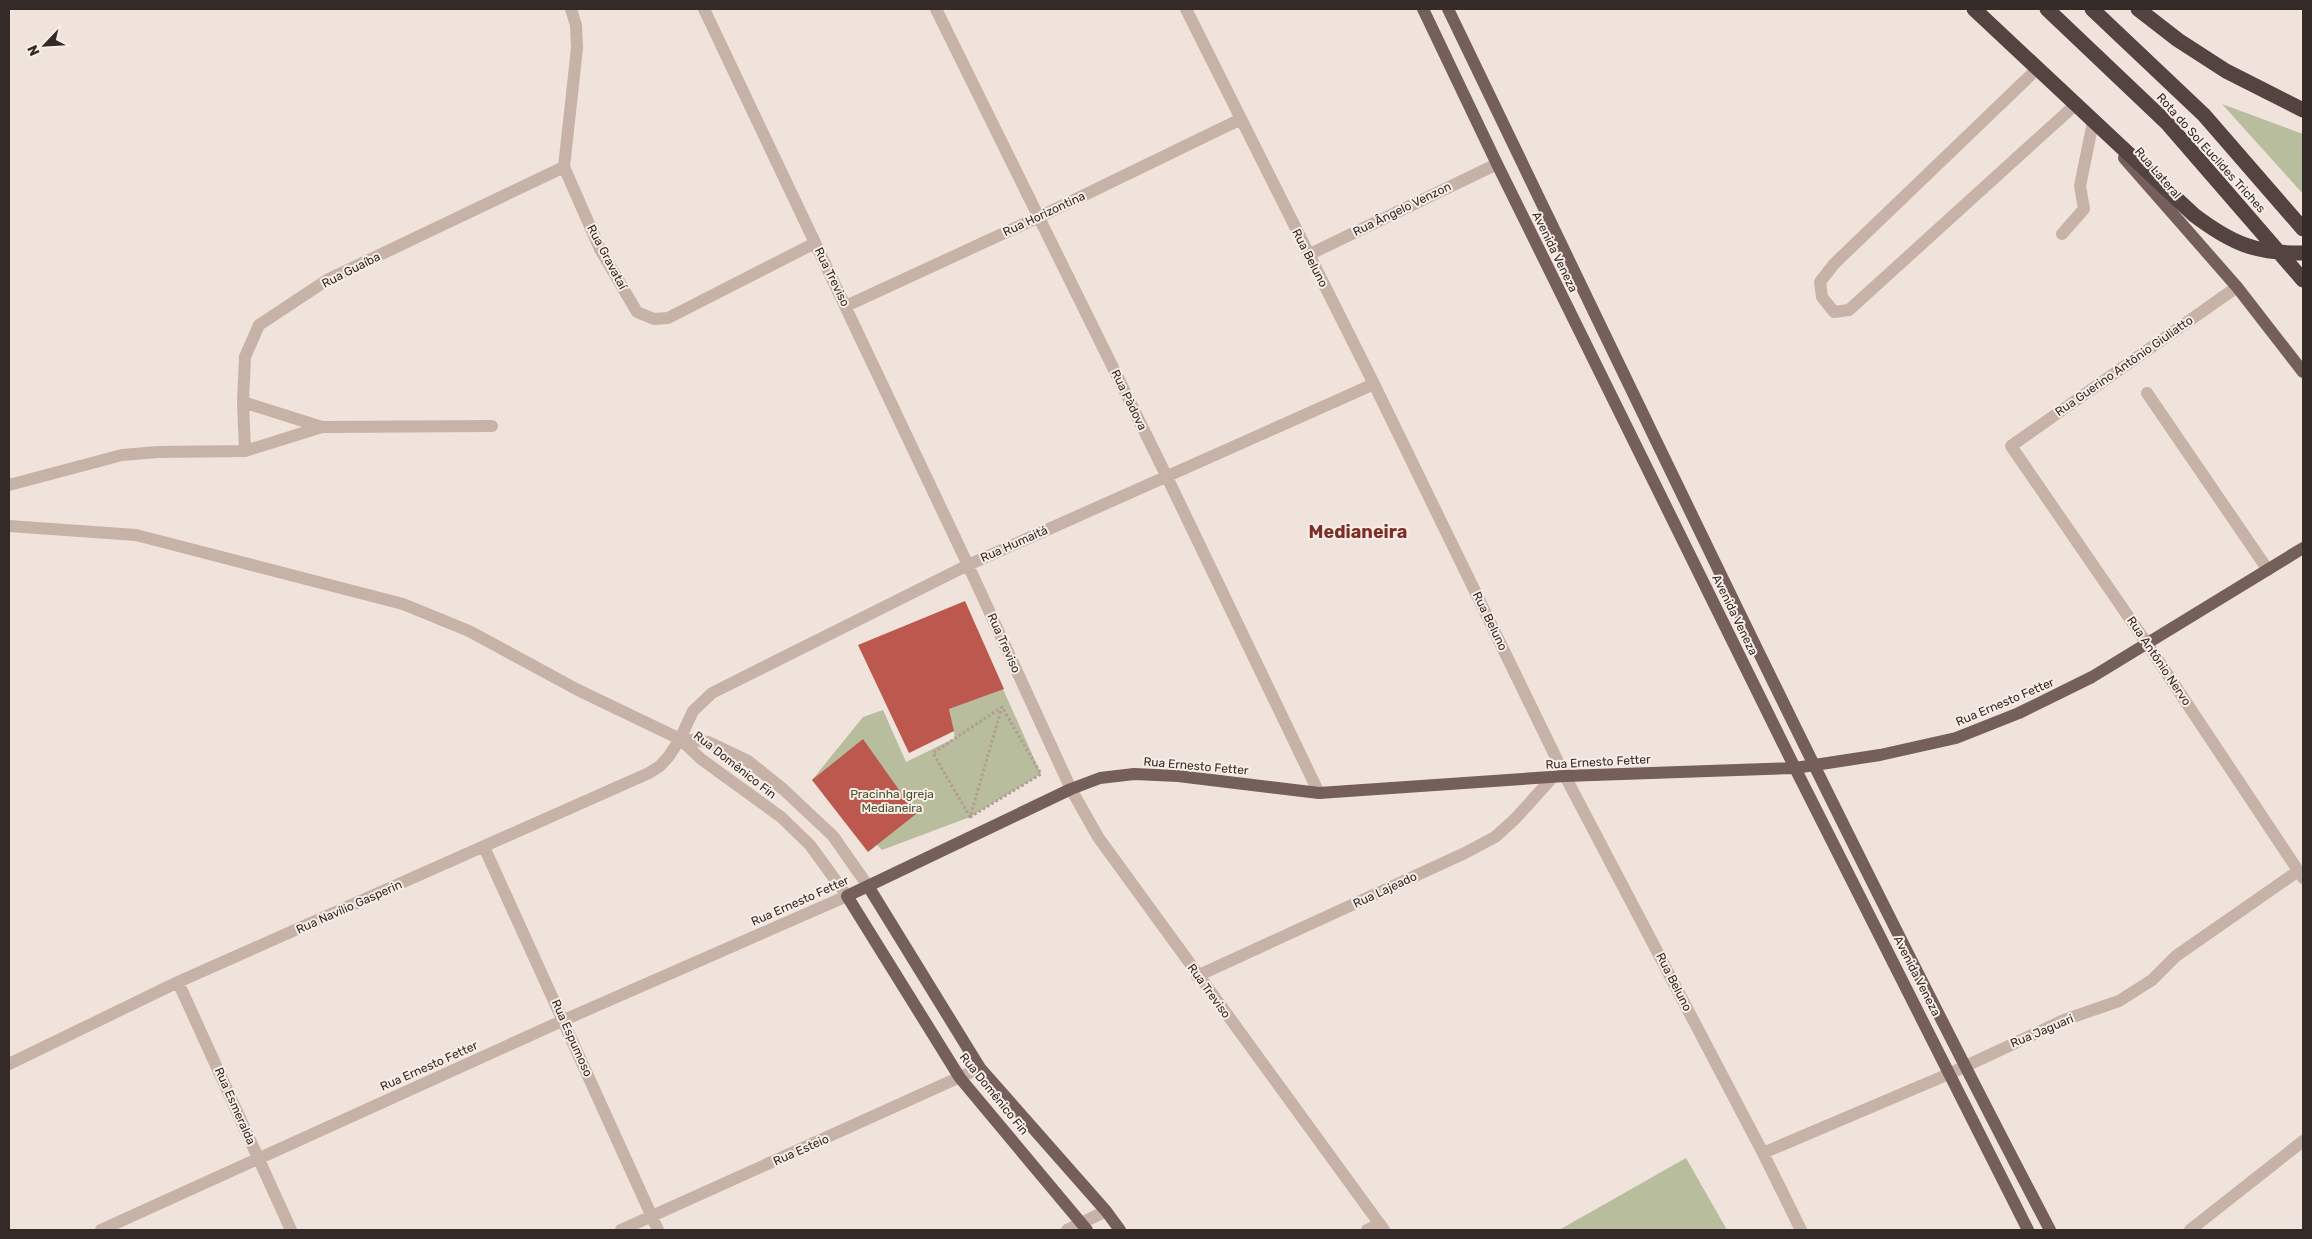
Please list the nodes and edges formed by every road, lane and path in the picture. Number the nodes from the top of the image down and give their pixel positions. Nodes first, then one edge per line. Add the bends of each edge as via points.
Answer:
1 (571, 9) edge
2 (704, 9) edge
3 (936, 9) edge
4 (1186, 9) edge
5 (1422, 9) edge
6 (1448, 9) edge
7 (1974, 9) edge
8 (2047, 9) edge
9 (2092, 9) edge
10 (2138, 9) edge
11 (1470, 54) junction
12 (1449, 64) junction
13 (2038, 68) junction
14 (2075, 105) junction
15 (2303, 109) edge
16 (1241, 119) junction
17 (2093, 122) junction
18 (1497, 164) junction
19 (564, 168) junction
20 (1039, 217) junction
21 (2303, 229) edge
22 (2062, 234) dead end
23 (815, 243) junction
24 (2281, 253) junction
25 (2303, 253) edge
26 (1308, 254) junction
27 (2303, 280) edge
28 (2237, 287) junction
29 (846, 306) junction
30 (2303, 372) edge
31 (1374, 384) junction
32 (2147, 393) dead end
33 (243, 402) junction
34 (492, 426) dead end
35 (322, 427) junction
36 (2011, 446) joint
37 (245, 451) junction
38 (1166, 475) junction
39 (9, 485) edge
40 (9, 526) edge
41 (2303, 548) edge
42 (968, 565) junction
43 (2268, 570) junction
44 (2148, 645) junction
45 (1002, 706) junction
46 (680, 740) junction
47 (1814, 766) junction
48 (1795, 768) junction
49 (1559, 777) junction
50 (1071, 789) junction
51 (1319, 794) junction
52 (970, 817) junction
53 (484, 847) junction
54 (2301, 875) edge
55 (868, 886) junction
56 (847, 896) junction
57 (1197, 976) junction
58 (178, 982) junction
59 (564, 1020) junction
60 (9, 1064) edge
61 (1964, 1066) junction
62 (980, 1068) junction
63 (1950, 1073) junction
64 (960, 1078) junction
65 (2303, 1141) edge
66 (1763, 1154) junction
67 (258, 1158) junction
68 (1106, 1211) junction
69 (652, 1216) junction
70 (1085, 1227) edge
71 (1382, 1227) edge
72 (101, 1230) edge
73 (291, 1230) edge
74 (621, 1230) edge
75 (658, 1230) edge
76 (1067, 1230) edge
77 (1120, 1230) edge
78 (1367, 1230) edge
79 (1801, 1230) edge
80 (2028, 1230) edge
81 (2050, 1230) edge
82 (2190, 1230) edge

1 - 19 street via 576,25 577,48
2 - 23 street, Rua Treviso
3 - 20 street, Rua Pàdova
4 - 16 street, Rua Beluno
5 - 12 main road, Avenida Veneza
6 - 11 main road, Avenida Veneza
7 - 13 highway, Rua Lateral
8 - 24 highway, Rota do Sol Euclides Triches via 2167,123
9 - 21 highway, Rota do Sol Euclides Triches via 2204,115
10 - 15 highway via 2226,71
11 - 12 main road
11 - 47 main road, Avenida Veneza
12 - 18 main road, Avenida Veneza
13 - 14 highway, Rua Lateral
13 - 14 street via 1834,264 1820,282 1822,297 1834,312 1848,310
14 - 17 highway, Rua Lateral
16 - 20 street, Rua Horizontina
16 - 26 street, Rua Beluno
17 - 22 street via 2080,186 2084,209
17 - 24 highway via 2220,235 2245,246
17 - 28 main road, Rua Lateral
18 - 26 street, Rua Ângelo Venzon
18 - 48 main road, Avenida Veneza
19 - 23 street, Rua Gravataí via 600,249 637,312 654,319 668,318
19 - 33 street, Rua Guaíba via 328,280 259,325 245,357
20 - 29 street, Rua Horizontina
20 - 38 street, Rua Pàdova
23 - 29 street, Rua Treviso
24 - 25 highway
24 - 27 highway, Rota do Sol Euclides Triches
26 - 31 street, Rua Beluno
28 - 30 main road, Rua Lateral
28 - 36 street, Rua Guerino Antônio Giuliatto
29 - 42 street, Rua Treviso
31 - 38 street, Rua Humaitá
31 - 49 street, Rua Beluno
32 - 43 street
33 - 35 street
33 - 37 street, Rua Guaíba
34 - 35 street
35 - 37 street
36 - 44 street, Rua Antônio Nervo
37 - 39 street via 122,455
38 - 42 street, Rua Humaitá
38 - 51 street, Rua Pàdova
40 - 46 street via 136,535 403,604 469,631
41 - 43 main road, Rua Ernesto Fetter
42 - 46 street, Rua Humaitá via 712,693 693,711
42 - 50 street, Rua Treviso
43 - 44 main road, Rua Ernesto Fetter
44 - 47 main road, Rua Ernesto Fetter via 2019,713 1956,738
44 - 54 street, Rua Antônio Nervo
45 - 52 path
45 - 52 path via 933,753
45 - 52 path via 1041,774
46 - 53 street, Rua Navílio Gasperin via 660,766 649,773
46 - 55 street, Rua Domênico Fin via 708,742 748,761 833,836
46 - 56 street, Rua Domênico Fin via 781,817 810,845
47 - 48 main road, Rua Ernesto Fetter
47 - 61 main road, Avenida Veneza
48 - 49 main road, Rua Ernesto Fetter
48 - 63 main road, Avenida Veneza
49 - 51 main road, Rua Ernesto Fetter
49 - 57 street, Rua Lajeado via 1495,837
49 - 66 street, Rua Beluno
50 - 51 main road, Rua Ernesto Fetter via 1100,778 1134,774 1178,776
50 - 55 main road, Rua Ernesto Fetter
50 - 57 street, Rua Treviso via 1098,837
53 - 58 street, Rua Navílio Gasperin
53 - 59 street, Rua Espumoso
54 - 61 street, Rua Jaguari via 2176,956 2152,980 2119,1001 2064,1020
55 - 56 main road, Rua Ernesto Fetter
55 - 62 main road, Rua Domênico Fin
56 - 59 street, Rua Ernesto Fetter
56 - 64 main road, Rua Domênico Fin
57 - 71 street, Rua Treviso
58 - 60 street, Rua Navílio Gasperin
58 - 67 street, Rua Esmeralda
59 - 67 street, Rua Ernesto Fetter
59 - 69 street, Rua Espumoso
61 - 63 street, Rua Jaguari
61 - 81 main road, Avenida Veneza
62 - 64 street, Rua Esteio
62 - 68 main road, Rua Domênico Fin
63 - 66 street, Rua Jaguari
63 - 80 main road, Avenida Veneza
64 - 69 street, Rua Esteio
64 - 70 main road, Rua Domênico Fin
65 - 82 street
66 - 79 street, Rua Beluno
67 - 72 street, Rua Ernesto Fetter
67 - 73 street, Rua Esmeralda
68 - 70 street
68 - 77 main road, Rua Domênico Fin
69 - 74 street, Rua Esteio
69 - 75 street, Rua Espumoso
70 - 76 street
71 - 78 street

